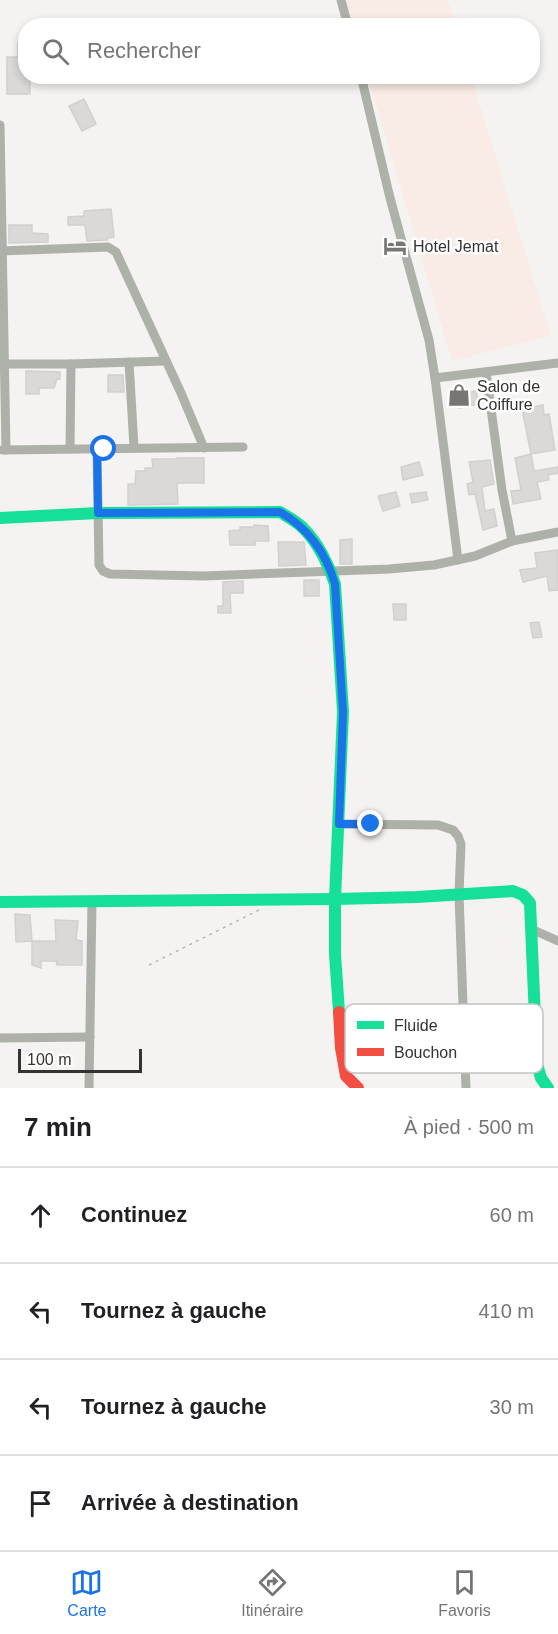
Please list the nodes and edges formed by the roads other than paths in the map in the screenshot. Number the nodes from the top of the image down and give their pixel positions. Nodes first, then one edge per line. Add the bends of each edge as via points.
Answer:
1 (342, 0) edge
2 (346, 18) edge
3 (363, 84) edge
4 (0, 125) edge
5 (0, 163) edge
6 (1, 251) edge
7 (165, 361) junction
8 (129, 362) junction
9 (558, 363) edge
10 (3, 364) edge
11 (71, 364) junction
12 (486, 372) junction
13 (435, 378) junction
14 (134, 447) junction
15 (243, 447) dead end
16 (70, 448) junction
17 (204, 448) junction
18 (97, 449) junction
19 (3, 450) edge
20 (98, 513) junction
21 (0, 518) edge
22 (558, 532) edge
23 (512, 541) junction
24 (458, 560) junction
25 (331, 571) junction
26 (339, 824) junction
27 (459, 894) junction
28 (335, 898) junction
29 (0, 902) edge
30 (92, 902) junction
31 (531, 929) junction
32 (558, 941) edge
33 (463, 1004) edge
34 (534, 1004) edge
35 (90, 1037) junction
36 (0, 1038) edge
37 (345, 1070) edge
38 (345, 1073) edge
39 (465, 1073) edge
40 (540, 1073) edge
41 (89, 1088) edge
42 (358, 1088) edge
43 (466, 1088) edge
44 (548, 1088) edge

1 - 2 street
3 - 13 street via 429,340
4 - 5 street
5 - 6 street
6 - 7 street via 111,247 120,257
6 - 10 street
7 - 8 street
7 - 17 street
8 - 11 street
8 - 14 street
9 - 12 street
10 - 11 street
10 - 19 street
11 - 16 street
12 - 13 street
12 - 23 street
13 - 24 street
14 - 17 street
14 - 18 street
15 - 17 street
16 - 18 street
16 - 19 street
18 - 20 street
20 - 21 street
20 - 25 street via 280,512 303,527
20 - 25 street via 99,565 110,574 204,576
22 - 23 street
23 - 24 street
24 - 25 street
25 - 26 street via 343,712
26 - 27 street via 438,825 453,830 461,844
26 - 28 street
27 - 28 street
27 - 31 street via 513,891 523,895 530,903
27 - 33 street
28 - 30 street
28 - 37 street via 335,954
29 - 30 street
30 - 35 street
31 - 32 street
31 - 34 street
35 - 36 street
35 - 41 street
38 - 42 street
39 - 43 street
40 - 44 street

